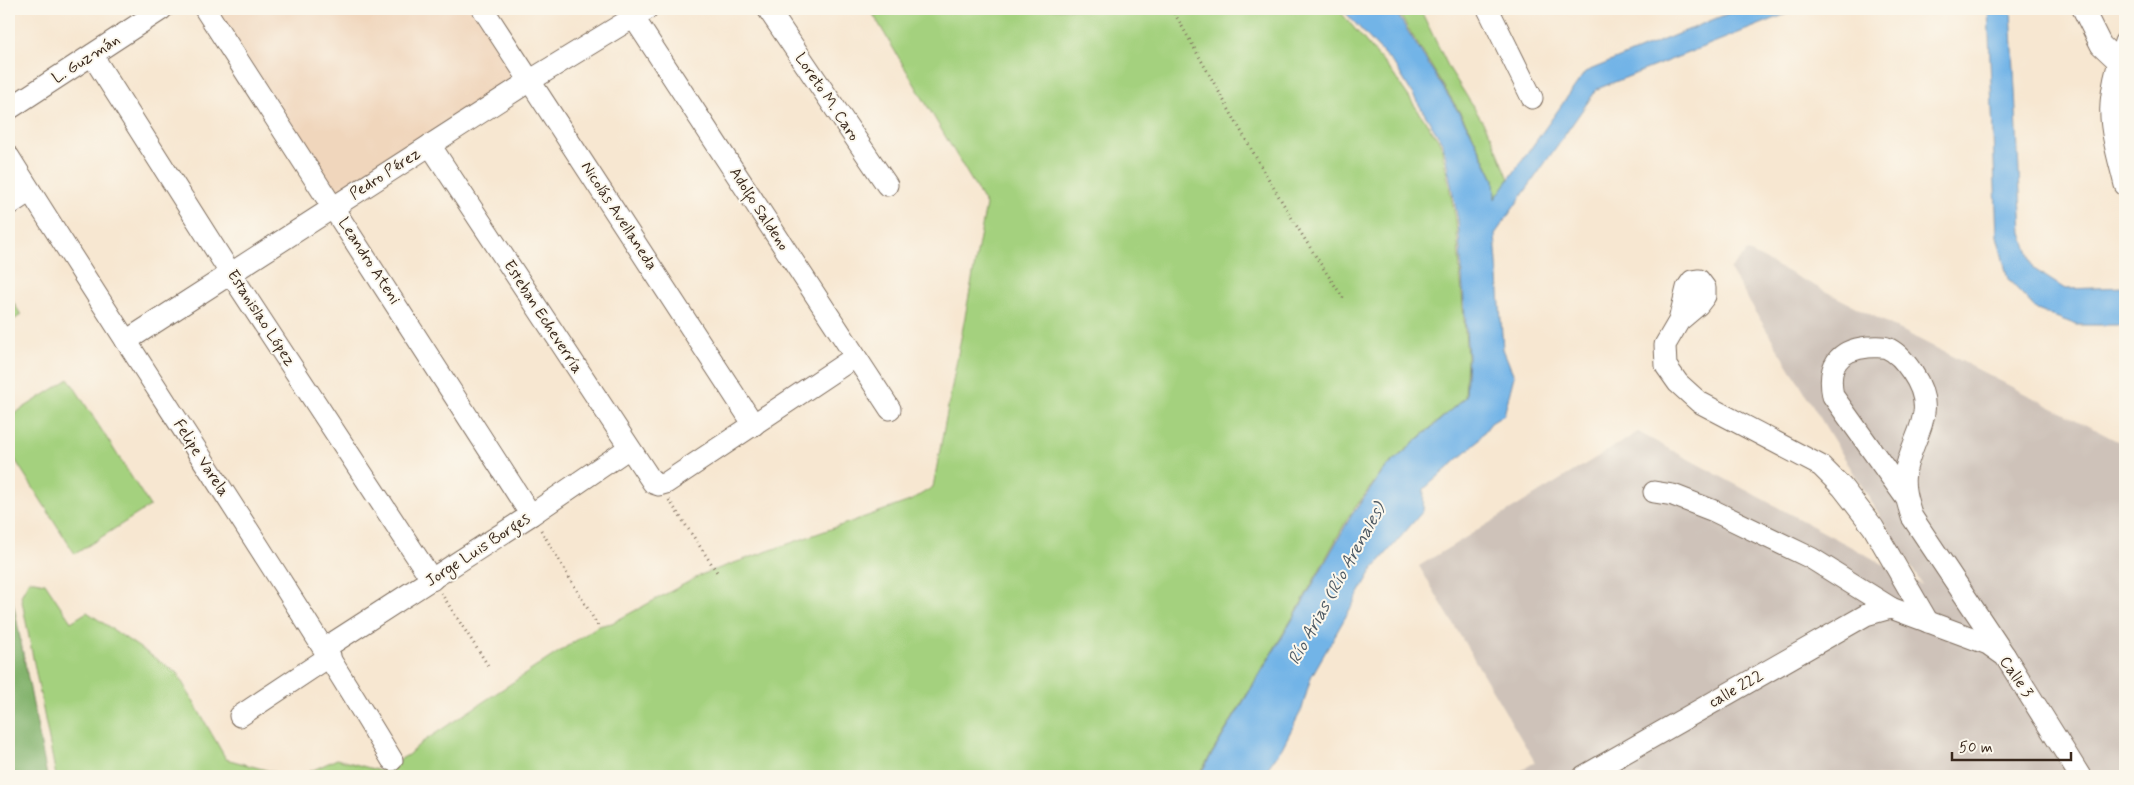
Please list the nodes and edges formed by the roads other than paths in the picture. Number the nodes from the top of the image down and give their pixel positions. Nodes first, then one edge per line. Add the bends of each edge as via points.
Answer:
1 (162, 9) edge
2 (205, 9) edge
3 (483, 9) edge
4 (768, 9) edge
5 (1488, 9) edge
6 (2084, 9) edge
7 (636, 12) edge
8 (2122, 52) edge
9 (92, 55) junction
10 (531, 80) junction
11 (1532, 98) dead end
12 (9, 109) edge
13 (430, 145) junction
14 (9, 157) edge
15 (887, 185) dead end
16 (2125, 185) edge
17 (30, 191) junction
18 (9, 205) edge
19 (334, 207) junction
20 (231, 274) junction
21 (1679, 321) dead end
22 (126, 341) junction
23 (855, 357) junction
24 (890, 409) dead end
25 (754, 425) junction
26 (629, 448) junction
27 (1654, 492) dead end
28 (1906, 498) junction
29 (531, 515) junction
30 (432, 580) junction
31 (1891, 608) junction
32 (1928, 622) junction
33 (328, 652) junction
34 (2005, 656) junction
35 (240, 716) dead end
36 (392, 760) dead end
37 (1584, 776) edge
38 (2080, 776) edge

1 - 9 street, L. Guzmán
2 - 19 street, Leandro Ateni
3 - 10 street, Nicolás Avellaneda
4 - 15 street, Loreto M. Caro
5 - 11 street
6 - 8 street via 2101,44
7 - 10 street, Pedro Pérez
7 - 23 street, Adolfo Saldeno
8 - 16 street via 2110,115
9 - 12 street, L. Guzmán
9 - 20 street, Estanislao López
10 - 13 street, Pedro Pérez
10 - 25 street, Nicolás Avellaneda
13 - 19 street, Pedro Pérez
13 - 26 street, Esteban Echeverría
14 - 17 street, Felipe Varela
17 - 18 street
17 - 22 street, Felipe Varela
19 - 20 street, Pedro Pérez
19 - 29 street, Leandro Ateni
20 - 22 street, Pedro Pérez
20 - 30 street, Estanislao López
21 - 32 street via 1665,345 1666,366 1678,383 1699,402 1821,466 1842,487 1873,528
22 - 33 street, Felipe Varela
23 - 24 street, Adolfo Saldeno
23 - 25 street
25 - 26 street, Esteban Echeverría via 659,485 653,482
26 - 29 street, Jorge Luis Borges
27 - 31 street, Calle 3 via 1673,495 1714,511 1811,558
28 - 28 street via 1905,474 1924,418 1925,400 1911,370 1886,348 1848,351 1832,369 1833,396
28 - 34 street via 1912,518
29 - 30 street, Jorge Luis Borges
30 - 33 street, Jorge Luis Borges
31 - 32 street, Calle 3
31 - 37 street, calle 222 via 1866,615
32 - 34 street, Calle 3 via 1988,644
33 - 35 street, Jorge Luis Borges
33 - 36 street, Felipe Varela
34 - 38 street, Calle 3

